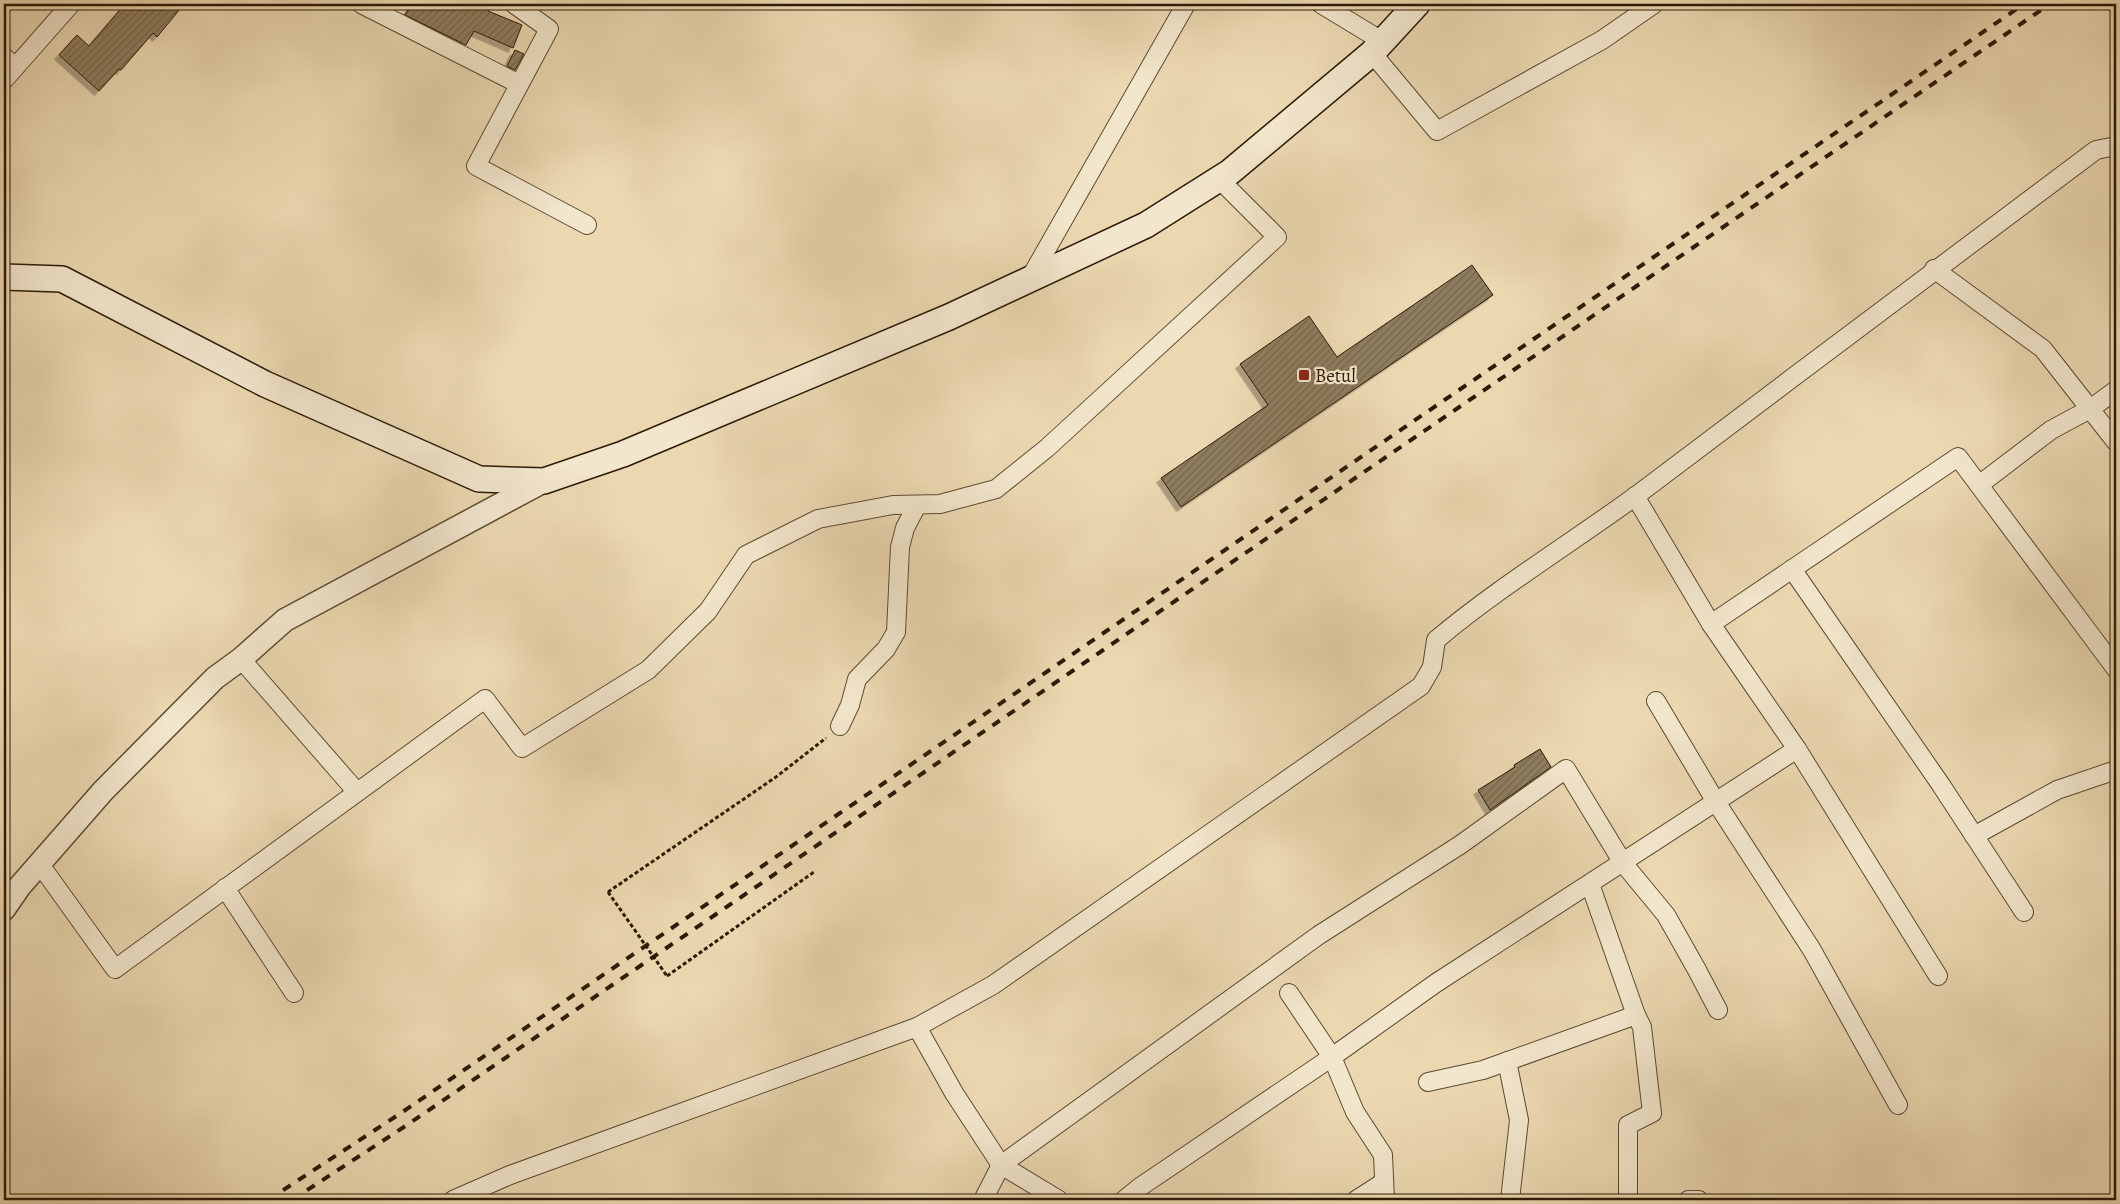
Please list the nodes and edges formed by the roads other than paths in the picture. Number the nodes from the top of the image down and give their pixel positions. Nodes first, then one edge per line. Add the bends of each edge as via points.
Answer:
1 (71, 4) edge
2 (361, 4) edge
3 (514, 4) edge
4 (1186, 4) edge
5 (1321, 4) edge
6 (1417, 4) edge
7 (1654, 4) edge
8 (1377, 47) junction
9 (8, 68) edge
10 (519, 84) junction
11 (2116, 146) edge
12 (1219, 179) junction
13 (587, 225) dead end
14 (1934, 269) junction
15 (4, 277) edge
16 (1029, 280) junction
17 (2116, 390) edge
18 (2090, 409) junction
19 (2116, 442) edge
20 (544, 482) junction
21 (1979, 485) junction
22 (1635, 496) junction
23 (917, 505) junction
24 (1792, 569) junction
25 (1711, 624) junction
26 (241, 659) junction
27 (2116, 669) edge
28 (1656, 701) dead end
29 (840, 726) road end
30 (1797, 749) junction
31 (2116, 770) edge
32 (357, 792) junction
33 (1716, 802) junction
34 (1974, 836) junction
35 (38, 863) junction
36 (1623, 863) junction
37 (1590, 884) junction
38 (225, 888) junction
39 (4, 909) edge
40 (2024, 912) dead end
41 (1938, 976) dead end
42 (294, 993) dead end
43 (1289, 993) dead end
44 (1718, 1010) dead end
45 (1636, 1015) junction
46 (917, 1027) junction
47 (1332, 1057) junction
48 (1507, 1061) junction
49 (1428, 1082) dead end
50 (1898, 1105) dead end
51 (1001, 1165) junction
52 (1384, 1182) junction
53 (453, 1200) edge
54 (983, 1200) edge
55 (1059, 1200) edge
56 (1124, 1200) edge
57 (1356, 1200) edge
58 (1385, 1200) edge
59 (1510, 1200) edge
60 (1628, 1200) edge
61 (1688, 1200) edge
62 (1699, 1200) edge

1 - 9 street
2 - 10 street
3 - 10 street via 549,29
4 - 16 street
5 - 8 street
6 - 8 main road
7 - 8 street via 1602,40 1437,130
8 - 12 main road
10 - 13 street via 476,166
11 - 14 street via 2096,150
12 - 16 main road via 1146,225
12 - 23 street via 1276,237 1047,448 996,489 940,504
14 - 18 street via 2043,349
14 - 22 street
15 - 20 main road via 62,279 265,384 479,479
16 - 20 main road via 940,321 632,450
17 - 18 street
18 - 19 street
18 - 21 street via 2051,430
20 - 26 street via 285,620
21 - 24 street via 1958,457
21 - 27 street
22 - 25 street
22 - 46 street via 1470,611 1436,640 1432,667 1421,686 992,985
23 - 29 street via 905,528 900,548 896,632 886,650 857,679
23 - 32 street via 893,505 818,519 746,554 708,611 648,670 522,748 485,698
24 - 25 street
24 - 34 street
25 - 30 street
26 - 32 street
26 - 35 street via 215,678 110,784
28 - 33 street
30 - 33 street
30 - 41 street
31 - 34 street via 2057,790
32 - 38 street
33 - 36 street
33 - 50 street via 1812,950
34 - 40 street
35 - 38 street via 114,969
35 - 39 street
36 - 37 street
36 - 44 street via 1666,915
36 - 51 street via 1566,769 1460,845 1319,935
37 - 45 street
37 - 47 street via 1436,983
38 - 42 street
43 - 47 street
45 - 48 street
45 - 60 street via 1642,1027 1652,1113 1628,1125
46 - 51 street via 954,1093
46 - 53 street via 510,1175
47 - 52 street via 1355,1112 1383,1154
47 - 56 street
48 - 49 street via 1483,1070
48 - 59 street via 1519,1120
51 - 54 street
51 - 55 street
52 - 57 street
52 - 58 street
61 - 62 street

